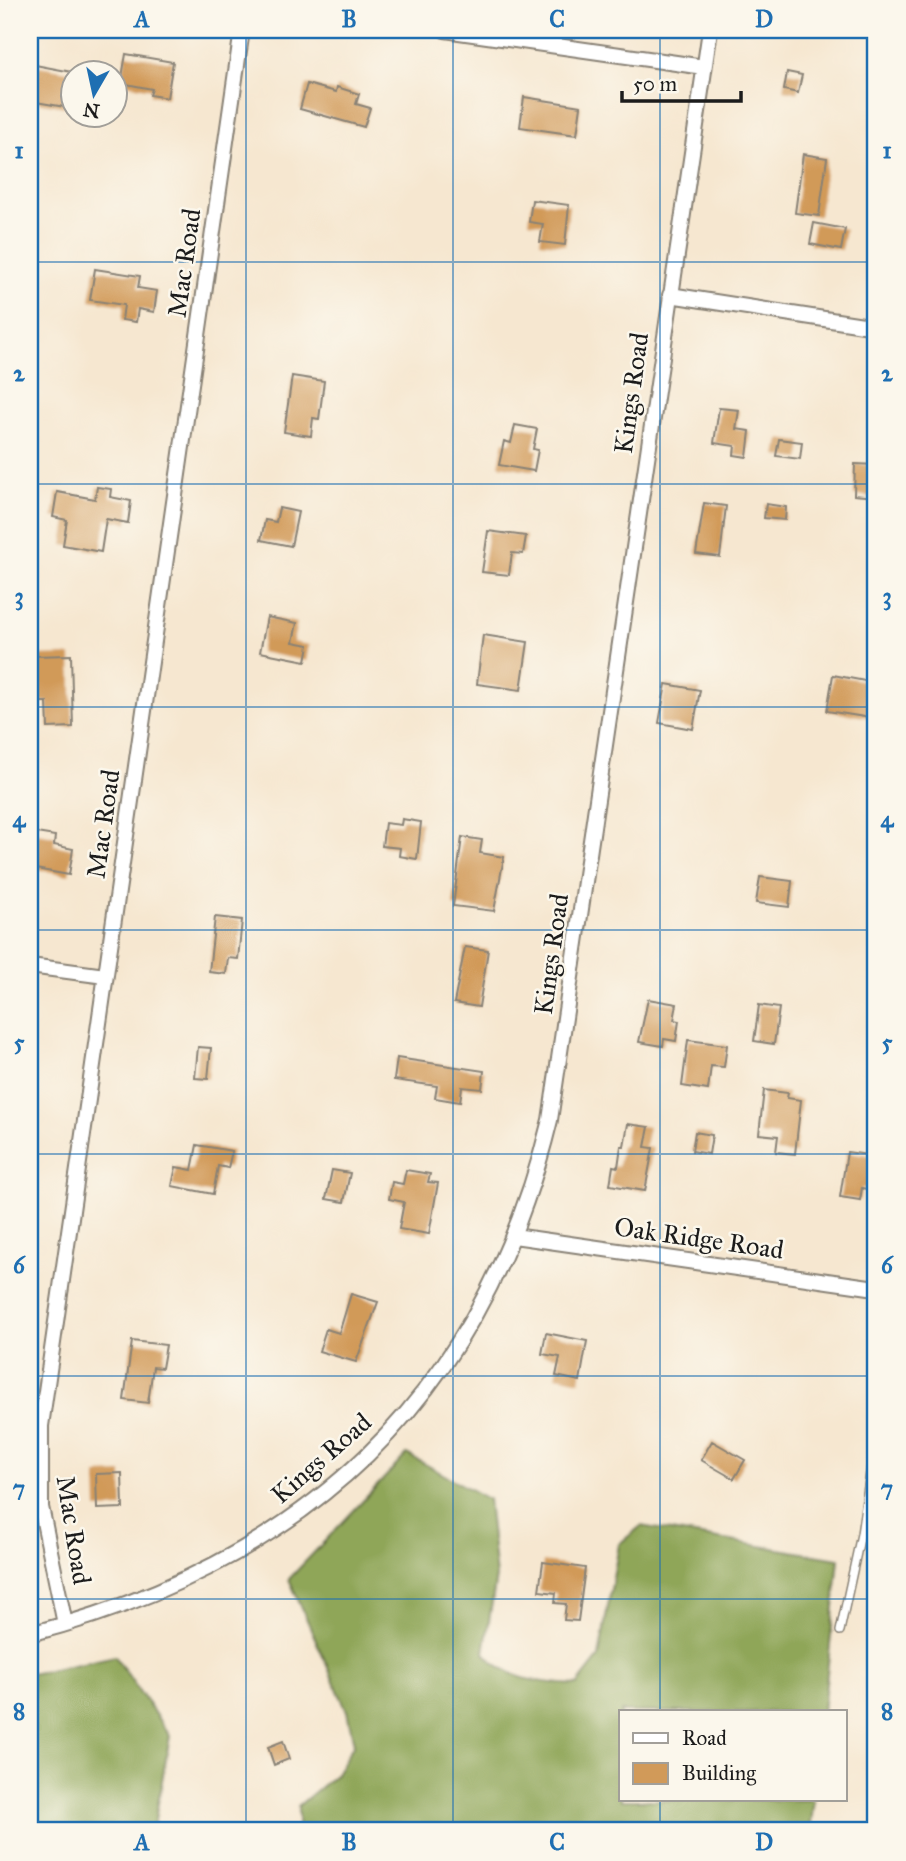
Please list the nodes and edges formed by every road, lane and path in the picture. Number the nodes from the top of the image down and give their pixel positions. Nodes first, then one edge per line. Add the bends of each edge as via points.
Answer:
1 (242, 30) edge
2 (445, 30) edge
3 (710, 30) edge
4 (704, 67) junction
5 (670, 295) junction
6 (876, 327) edge
7 (30, 967) edge
8 (105, 976) junction
9 (514, 1236) junction
10 (876, 1288) edge
11 (876, 1432) edge
12 (65, 1624) junction
13 (840, 1631) dead end
14 (30, 1634) edge

1 - 8 street, Mac Road
2 - 4 street
3 - 4 street, Kings Road
4 - 5 street, Kings Road
5 - 6 street
5 - 9 street, Kings Road via 550,1120
7 - 8 street
8 - 12 street, Mac Road via 41,1426 41,1507
9 - 10 street, Oak Ridge Road
9 - 12 street, Kings Road via 492,1285 428,1390 334,1485 283,1524 186,1581
11 - 13 lane
12 - 14 street, Kings Road

